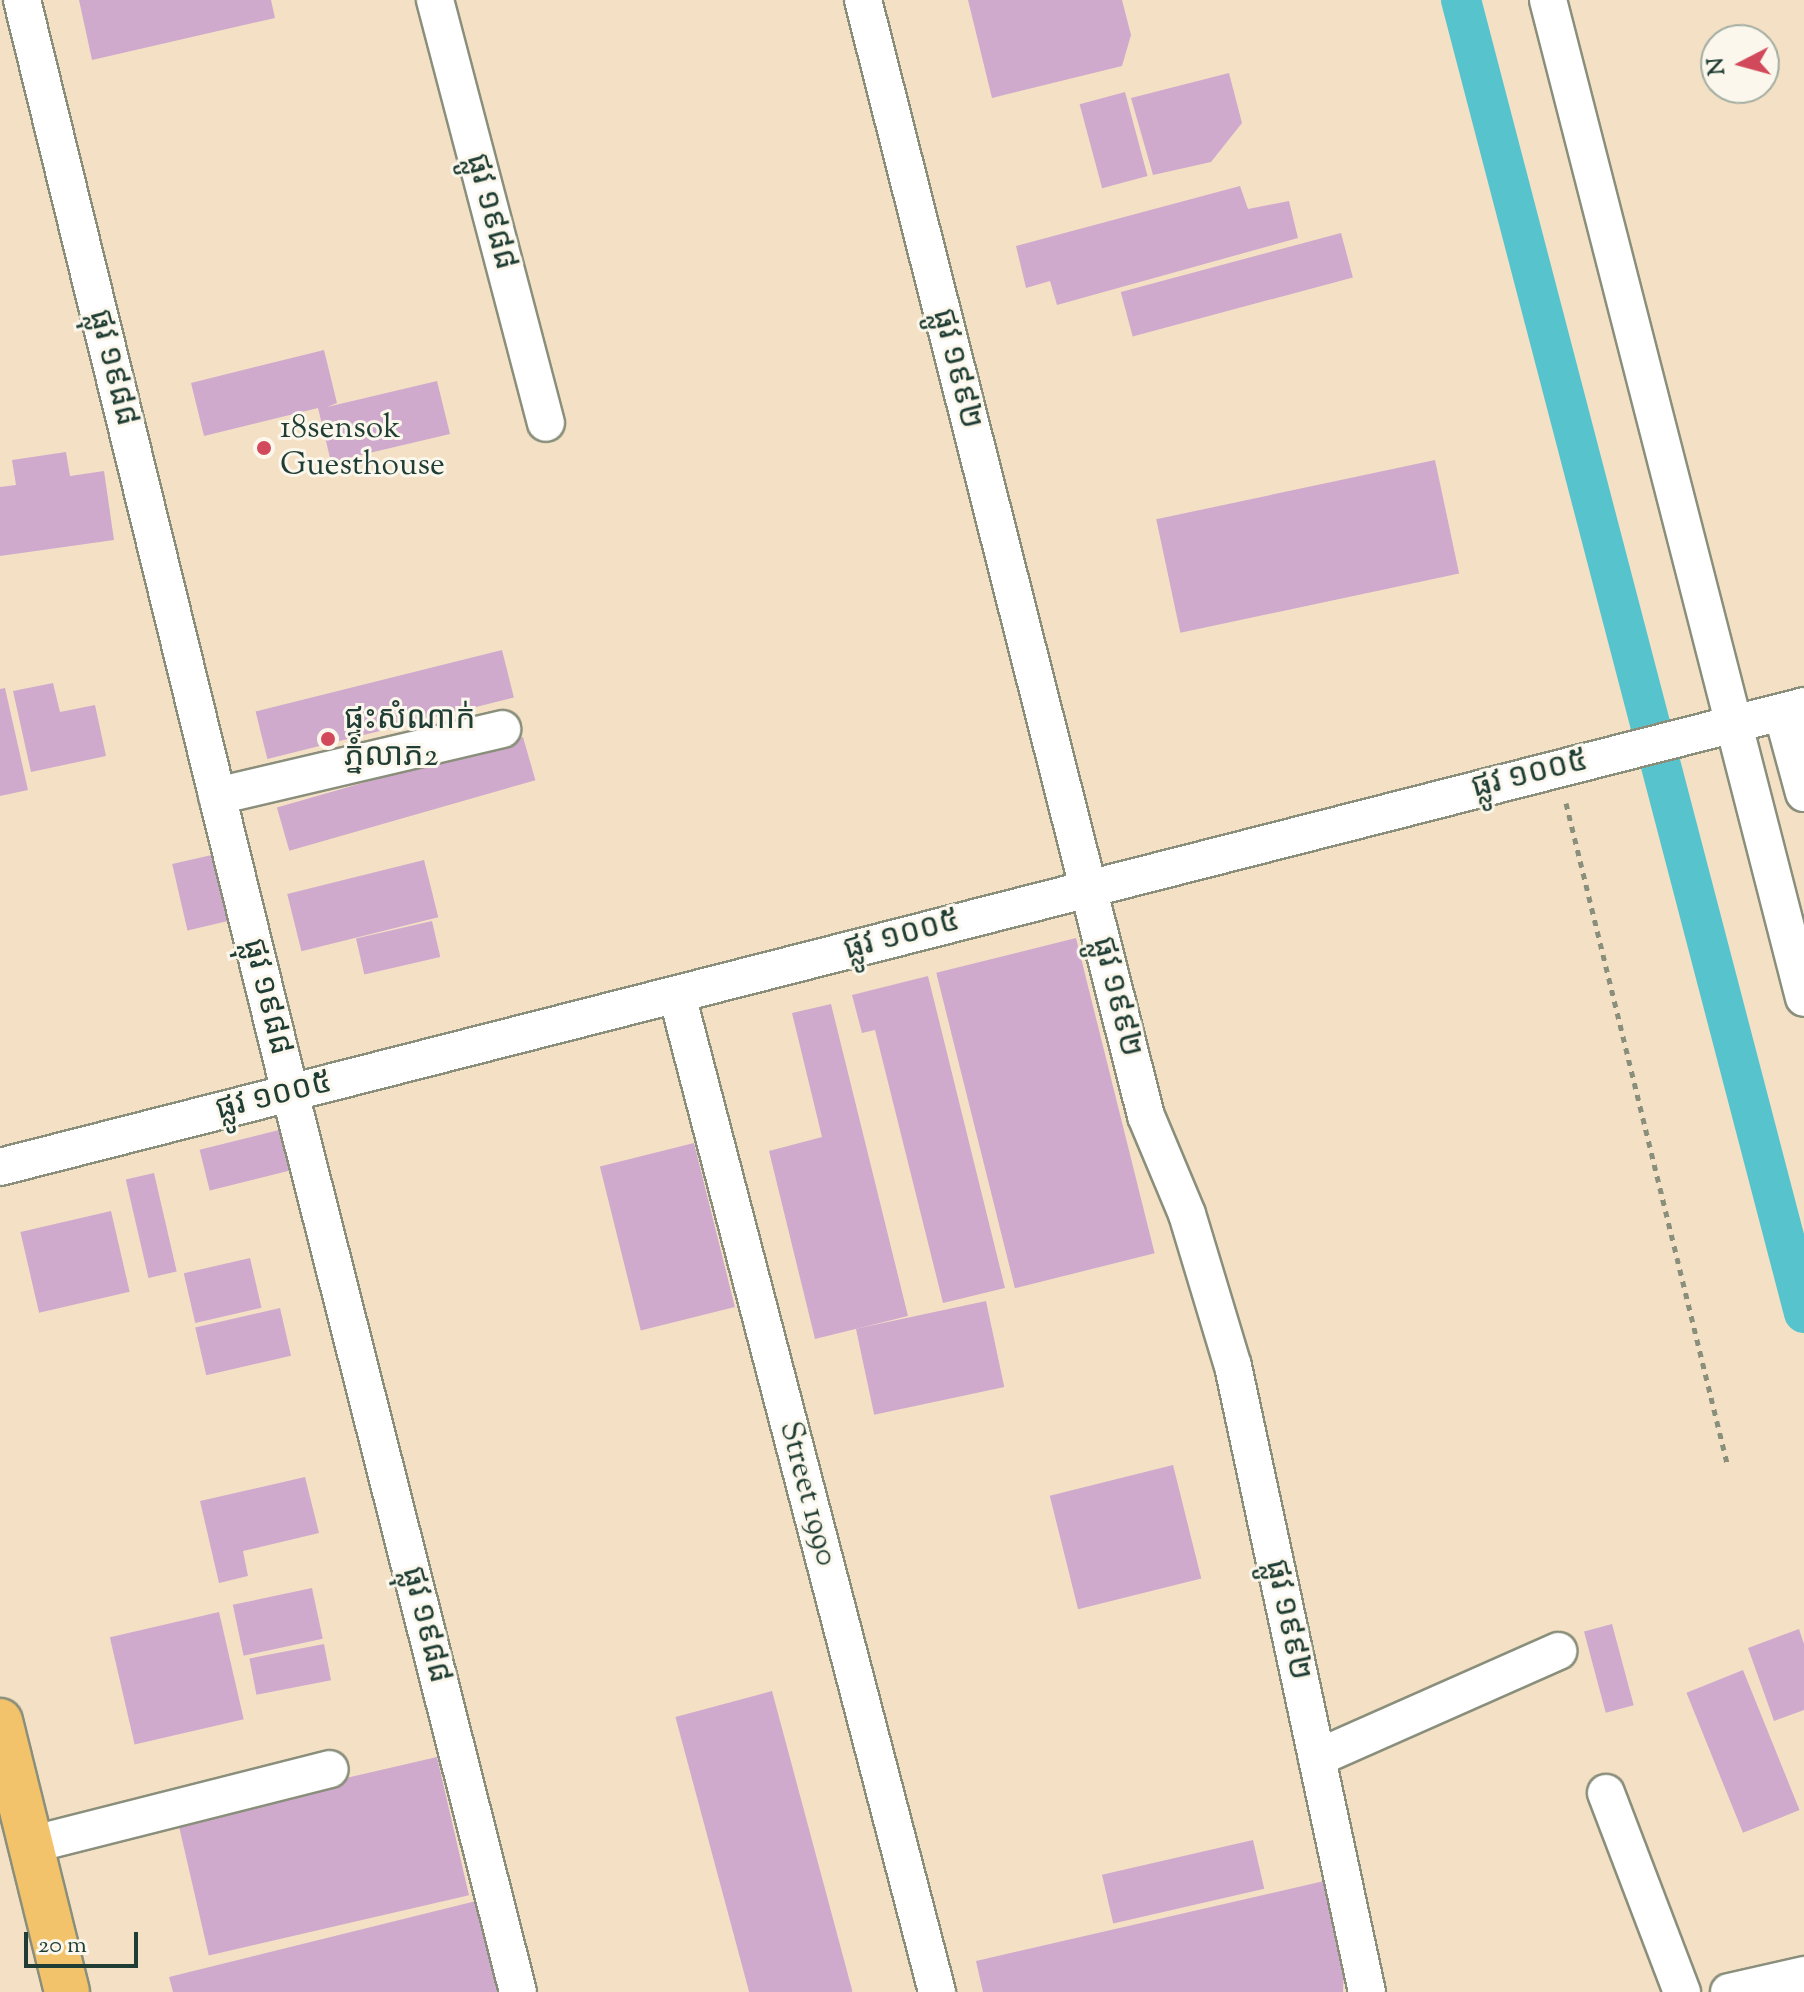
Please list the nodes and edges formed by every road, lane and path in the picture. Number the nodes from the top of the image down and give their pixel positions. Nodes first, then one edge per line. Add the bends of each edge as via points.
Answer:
1 (22, 0) edge
2 (435, 0) edge
3 (863, 0) edge
4 (1548, 0) edge
5 (546, 423) dead end
6 (1793, 709) edge
7 (1724, 726) junction
8 (502, 729) dead end
9 (1572, 764) junction
10 (1804, 793) edge
11 (217, 796) junction
12 (1088, 888) junction
13 (677, 995) junction
14 (1804, 998) edge
15 (290, 1093) junction
16 (0, 1167) edge
17 (1727, 1463) dead end
18 (1558, 1651) dead end
19 (0, 1721) edge
20 (1317, 1758) junction
21 (330, 1769) dead end
22 (1606, 1793) dead end
23 (30, 1845) junction
24 (1804, 1975) edge
25 (67, 1992) edge
26 (518, 1992) edge
27 (937, 1992) edge
28 (1367, 1992) edge
29 (1682, 1992) edge
30 (1729, 1992) edge

1 - 11 street, ផ្លុវ ១៩៨៨
2 - 5 street, ផ្លូវ ១៩៨៨
3 - 12 street, ផ្លូវ ១៩៩២
4 - 7 street
6 - 7 street, ផ្លូវ ១០០៥
6 - 10 street
7 - 9 street, ផ្លូវ ១០០៥
7 - 14 street
8 - 11 street
9 - 12 street, ផ្លូវ ១០០៥
9 - 17 path
11 - 15 street, ផ្លុវ ១៩៨៨
12 - 13 street, ផ្លូវ ១០០៥
12 - 20 street, ផ្លូវ ១៩៩២ via 1146,1116 1187,1214 1233,1366
13 - 15 street, ផ្លូវ ១០០៥
13 - 27 street, Street 1990
15 - 16 street, ផ្លូវ ១០០៥
15 - 26 street, ផ្លុវ ១៩៨៨
18 - 20 street
19 - 23 main road
20 - 28 street, ផ្លូវ ១៩៩២
21 - 23 street
22 - 29 street
23 - 25 main road
24 - 30 street

